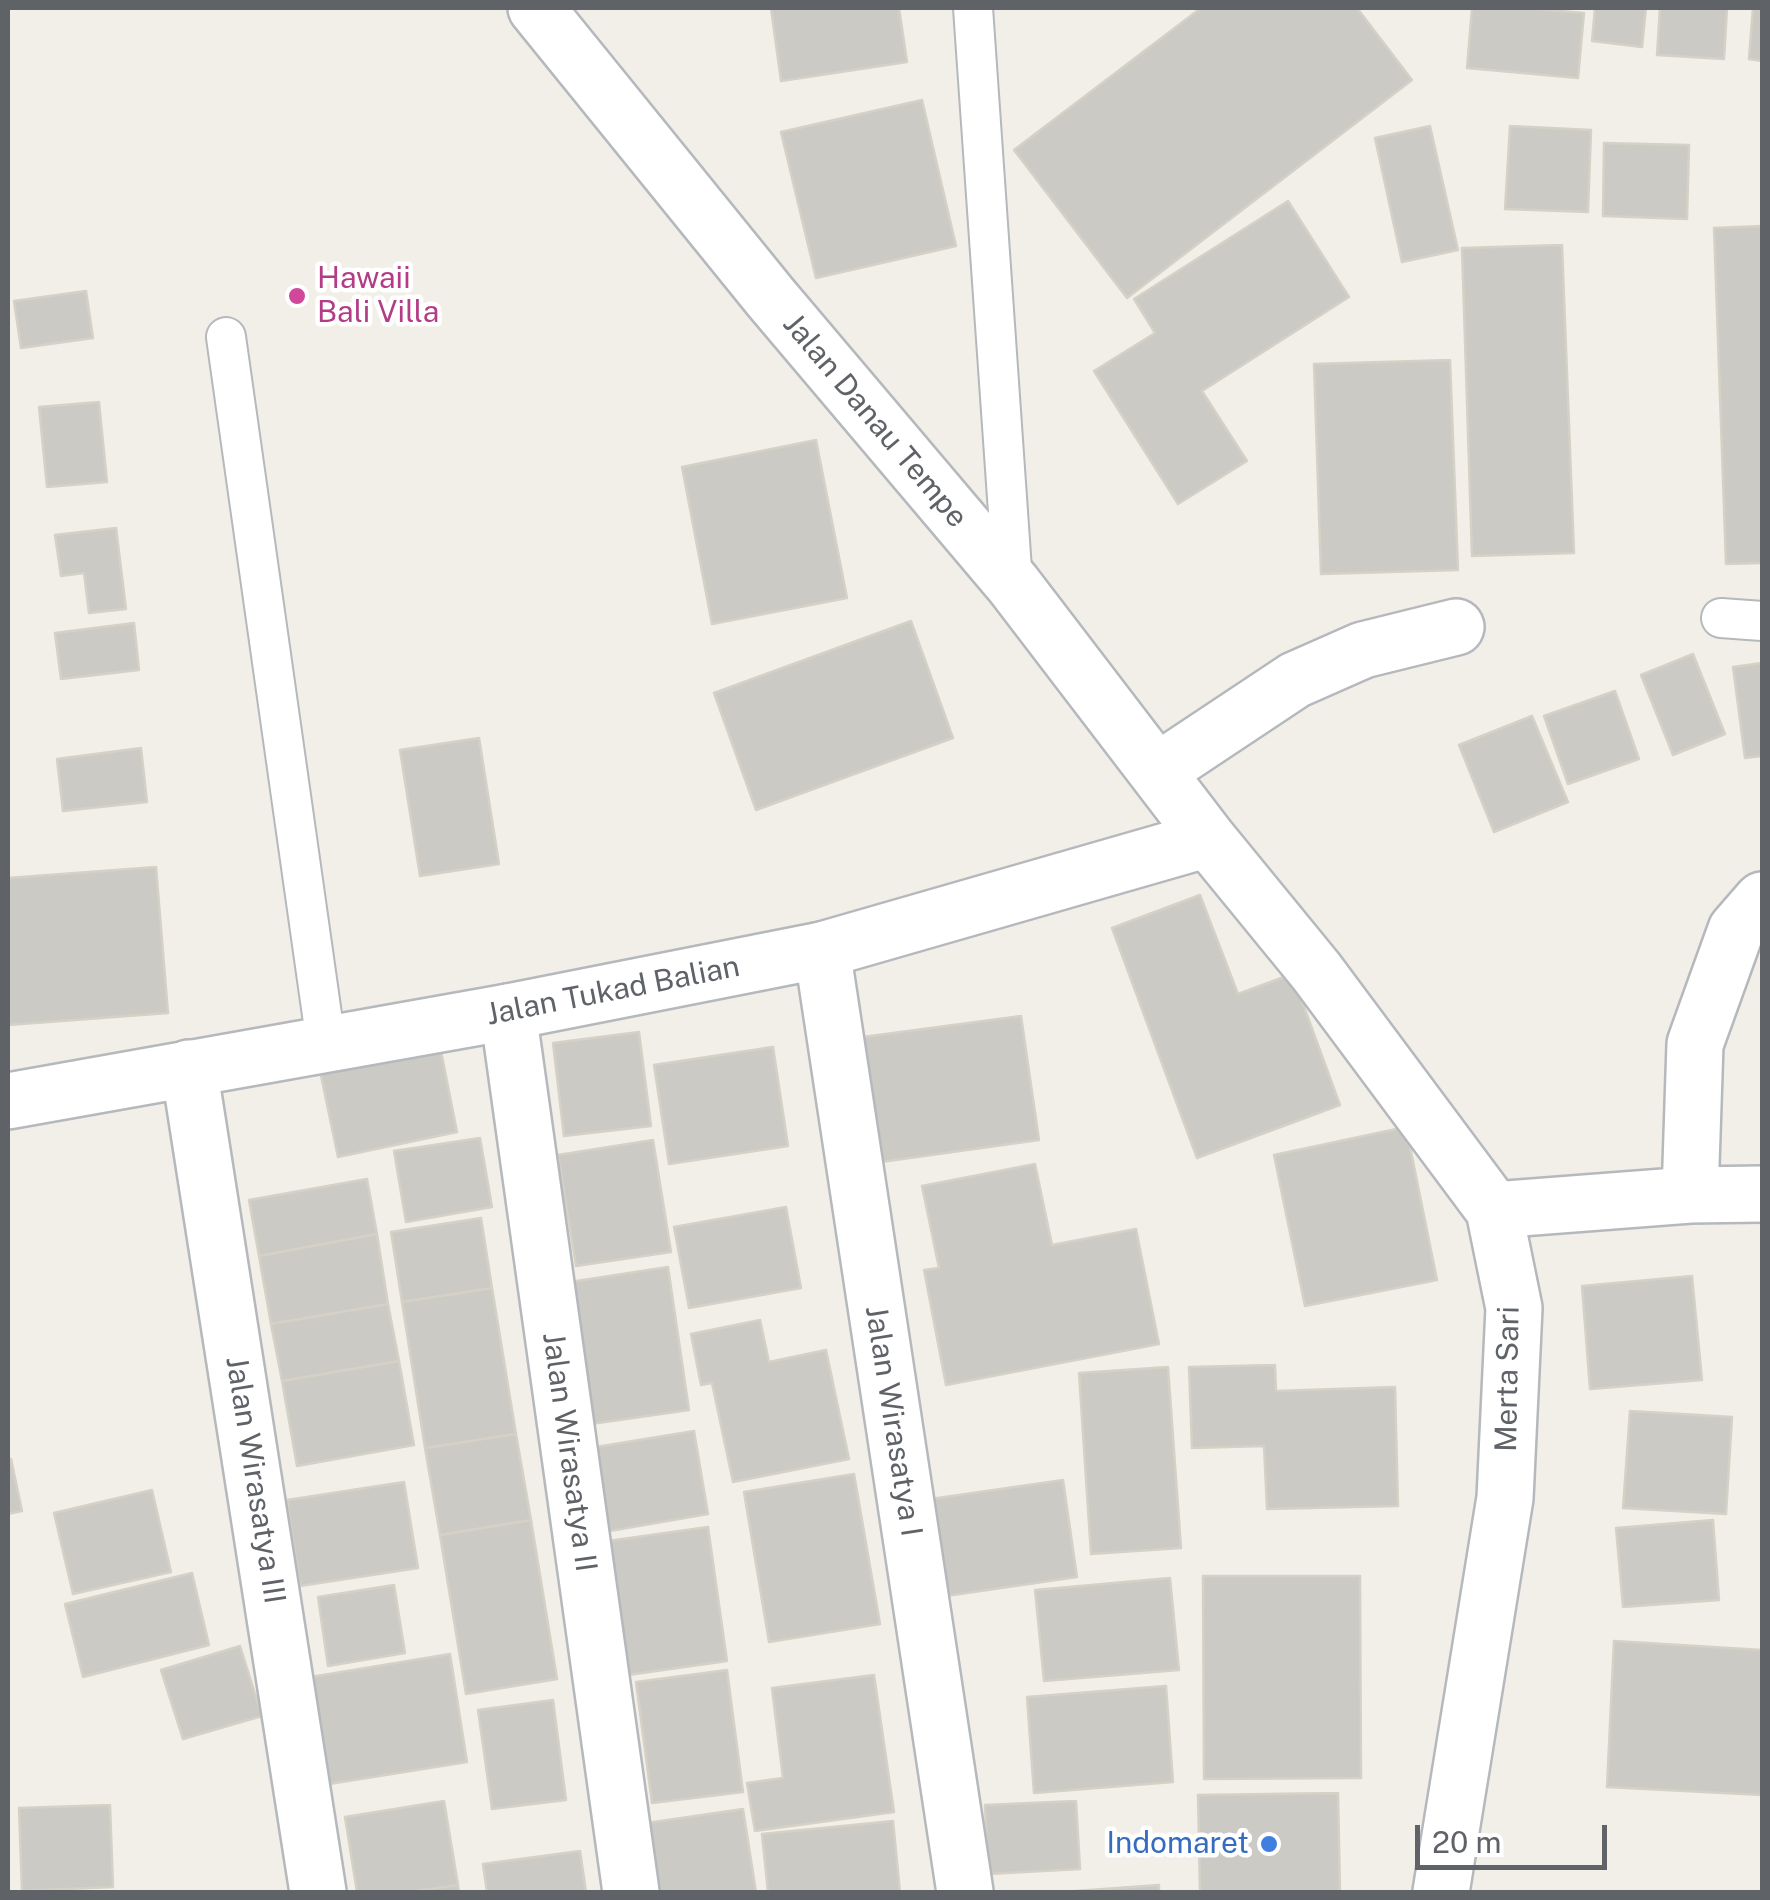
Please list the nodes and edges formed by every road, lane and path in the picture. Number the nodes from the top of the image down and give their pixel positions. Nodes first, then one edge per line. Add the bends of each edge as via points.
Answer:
1 (536, 8) edge
2 (973, 8) edge
3 (226, 338) dead end
4 (1014, 584) junction
5 (1722, 618) dead end
6 (1762, 621) edge
7 (1456, 626) dead end
8 (1158, 771) junction
9 (1208, 839) junction
10 (1762, 900) edge
11 (822, 950) junction
12 (508, 1012) junction
13 (326, 1043) junction
14 (189, 1068) junction
15 (8, 1101) edge
16 (1762, 1194) edge
17 (1690, 1195) junction
18 (1494, 1210) junction
19 (318, 1892) edge
20 (631, 1892) edge
21 (965, 1892) edge
22 (1442, 1892) edge

1 - 4 street, Jalan Danau Tempe
2 - 4 lane
3 - 13 lane
4 - 8 street, Jalan Danau Tempe
5 - 6 lane
7 - 8 street via 1362,650 1295,680
8 - 9 street, Jalan Danau Tempe
9 - 11 street, Jalan Tukad Balian
9 - 18 street, Merta Sari via 1316,970
10 - 17 street via 1736,930 1695,1044
11 - 12 street, Jalan Tukad Balian
11 - 21 street, Jalan Wirasatya I
12 - 13 street, Jalan Tukad Balian
12 - 20 street, Jalan Wirasatya II
13 - 14 street, Jalan Tukad Balian
14 - 15 street, Jalan Tukad Balian
14 - 19 street, Jalan Wirasatya III
16 - 17 street
17 - 18 street
18 - 22 street, Merta Sari via 1514,1308 1505,1498

